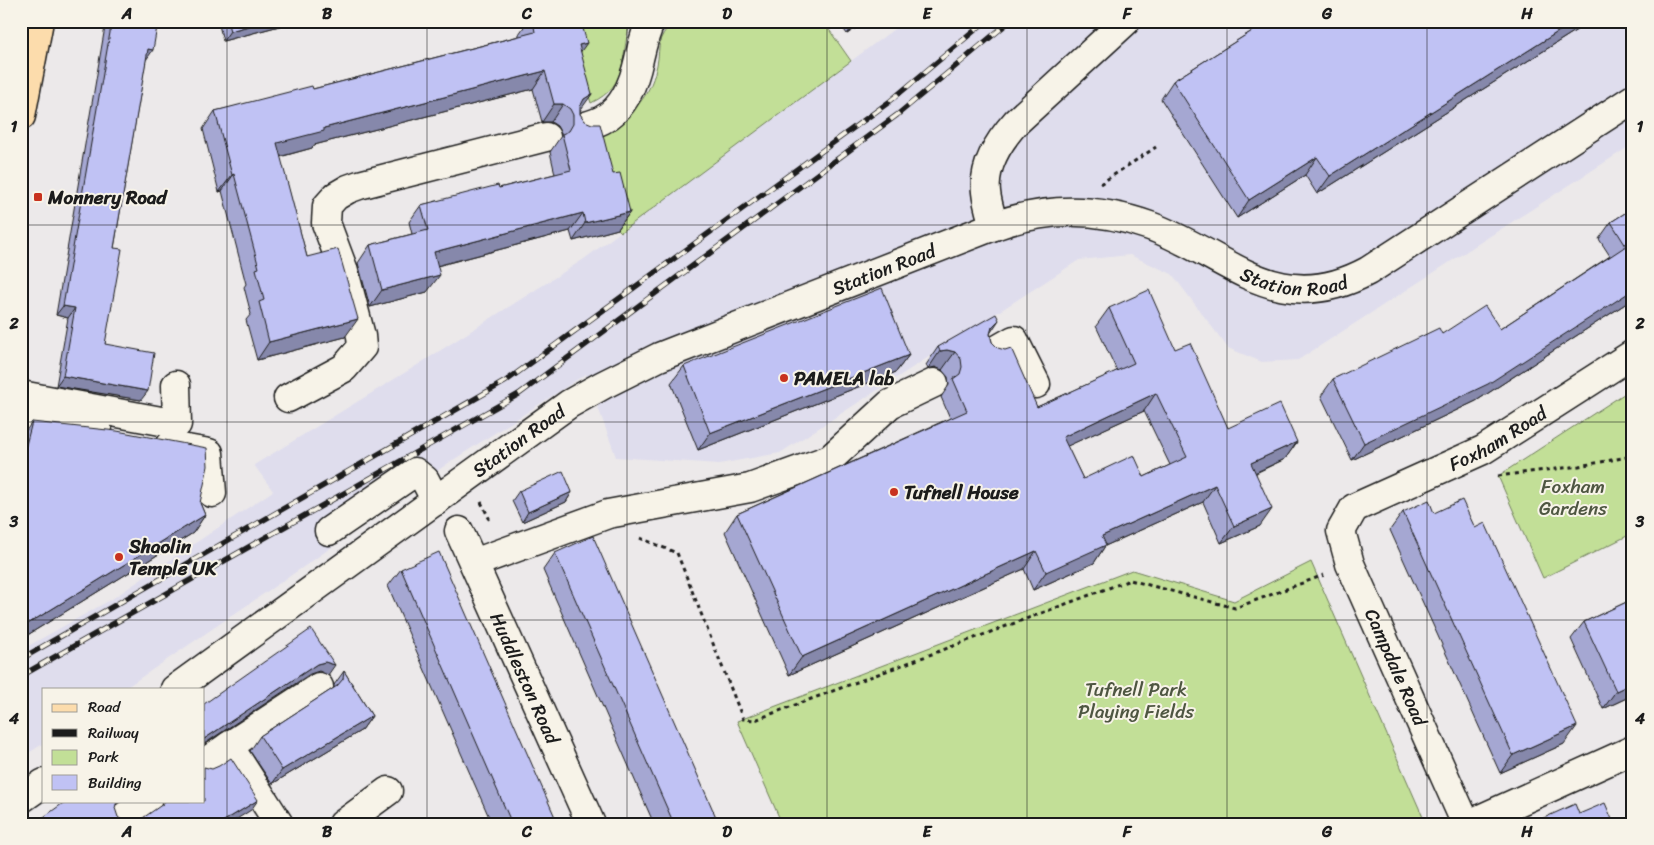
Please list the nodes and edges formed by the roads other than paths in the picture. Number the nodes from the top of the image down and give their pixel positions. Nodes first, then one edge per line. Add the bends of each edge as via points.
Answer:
1 (39, 21) edge
2 (651, 21) edge
3 (1126, 21) edge
4 (1633, 99) edge
5 (21, 116) edge
6 (583, 127) edge
7 (546, 137) dead end
8 (994, 226) junction
9 (993, 352) edge
10 (1633, 354) edge
11 (934, 383) dead end
12 (1036, 384) dead end
13 (176, 385) dead end
14 (21, 395) edge
15 (288, 398) dead end
16 (21, 417) edge
17 (212, 493) dead end
18 (436, 501) junction
19 (1354, 508) joint
20 (329, 531) dead end
21 (459, 531) dead end
22 (474, 563) junction
23 (319, 687) dead end
24 (176, 688) edge
25 (229, 746) junction
26 (1633, 750) edge
27 (205, 762) edge
28 (42, 784) edge
29 (388, 791) dead end
30 (21, 800) edge
31 (146, 802) edge
32 (122, 821) edge
33 (279, 824) edge
34 (343, 824) edge
35 (591, 824) edge
36 (1468, 824) edge

1 - 5 main road
2 - 6 street via 630,90 620,105 602,120
3 - 8 street via 1004,136 988,165 986,178
4 - 8 street, Station Road via 1368,270 1336,285 1292,288 1268,284 1173,236 1126,219 1058,211
7 - 15 street via 359,185 336,196 327,206 326,223 344,271 362,347 344,368
8 - 18 street, Station Road via 635,368 569,404
9 - 12 street via 1014,340
10 - 19 street, Foxham Road via 1483,450
11 - 22 street via 890,404 830,459 750,488 608,514
13 - 14 street via 177,424
16 - 17 street via 209,453
18 - 20 street via 425,480 415,472
18 - 24 street, Station Road
19 - 36 street, Campdale Road via 1341,531 1350,564
21 - 22 street, Huddleston Road
22 - 35 street, Huddleston Road
23 - 25 street
25 - 27 street
25 - 33 street
26 - 36 street
28 - 30 street
29 - 34 street
31 - 32 street

